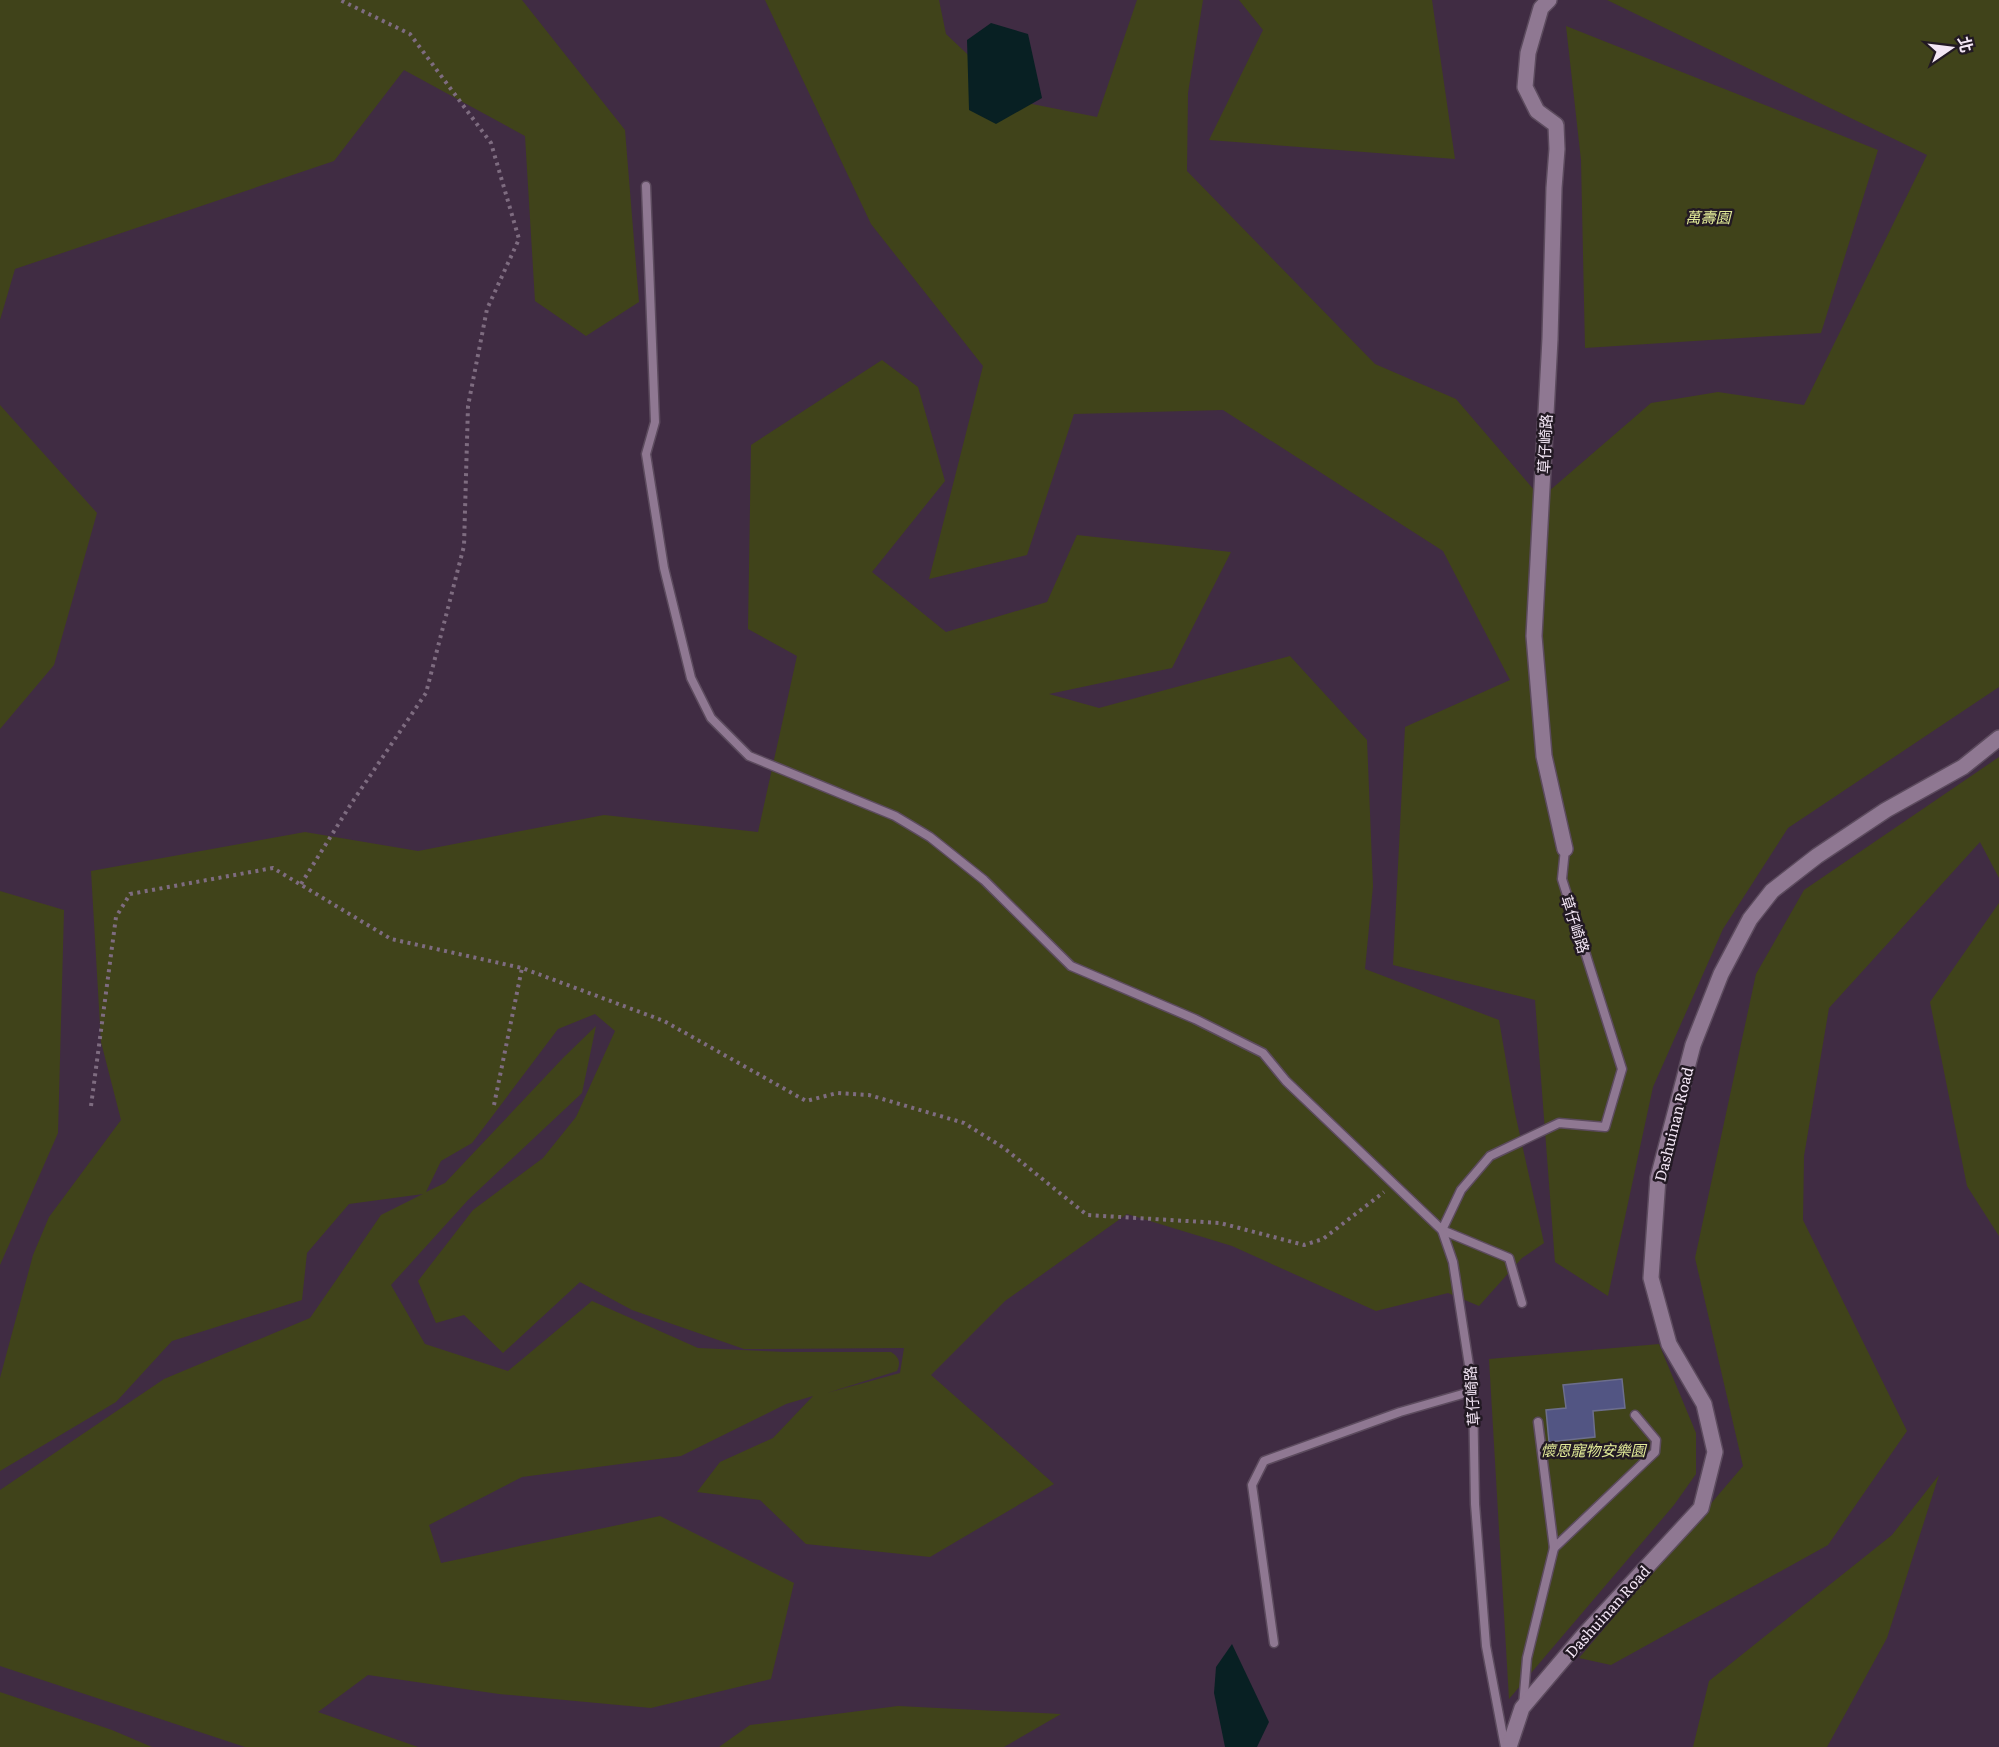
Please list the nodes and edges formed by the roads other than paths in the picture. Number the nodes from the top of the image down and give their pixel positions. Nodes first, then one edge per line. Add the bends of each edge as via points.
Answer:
1 (1549, 0) edge
2 (646, 186) dead end
3 (1999, 738) edge
4 (1565, 849) joint
5 (1442, 1230) junction
6 (1522, 1303) dead end
7 (1473, 1391) junction
8 (1635, 1415) dead end
9 (1538, 1422) dead end
10 (1554, 1548) junction
11 (1274, 1643) dead end
12 (1522, 1708) junction
13 (1507, 1747) edge

1 - 4 street, 草仔崎路 via 1541,8 1528,52 1525,87 1538,111 1556,125 1557,149 1534,636 1544,756
2 - 5 lane via 655,422 646,454 664,568 691,678 711,718 748,756 895,816 930,837 984,880 1071,966 1263,1053 1286,1081
3 - 12 street, Dashuinan Road via 1963,767 1817,855 1772,891 1750,919 1721,975 1693,1045 1658,1178 1651,1278 1669,1344 1704,1404 1715,1452 1701,1508
4 - 5 lane, 草仔崎路 via 1562,879 1622,1069 1605,1127 1559,1123 1490,1156 1461,1190
5 - 6 lane via 1509,1258
5 - 7 lane, 草仔崎路 via 1453,1262
7 - 11 lane via 1400,1412 1264,1461 1252,1485
7 - 13 lane, 草仔崎路 via 1475,1504 1486,1646
8 - 10 lane via 1656,1440 1655,1452
9 - 10 lane
10 - 12 lane via 1527,1658
12 - 13 street, Dashuinan Road

